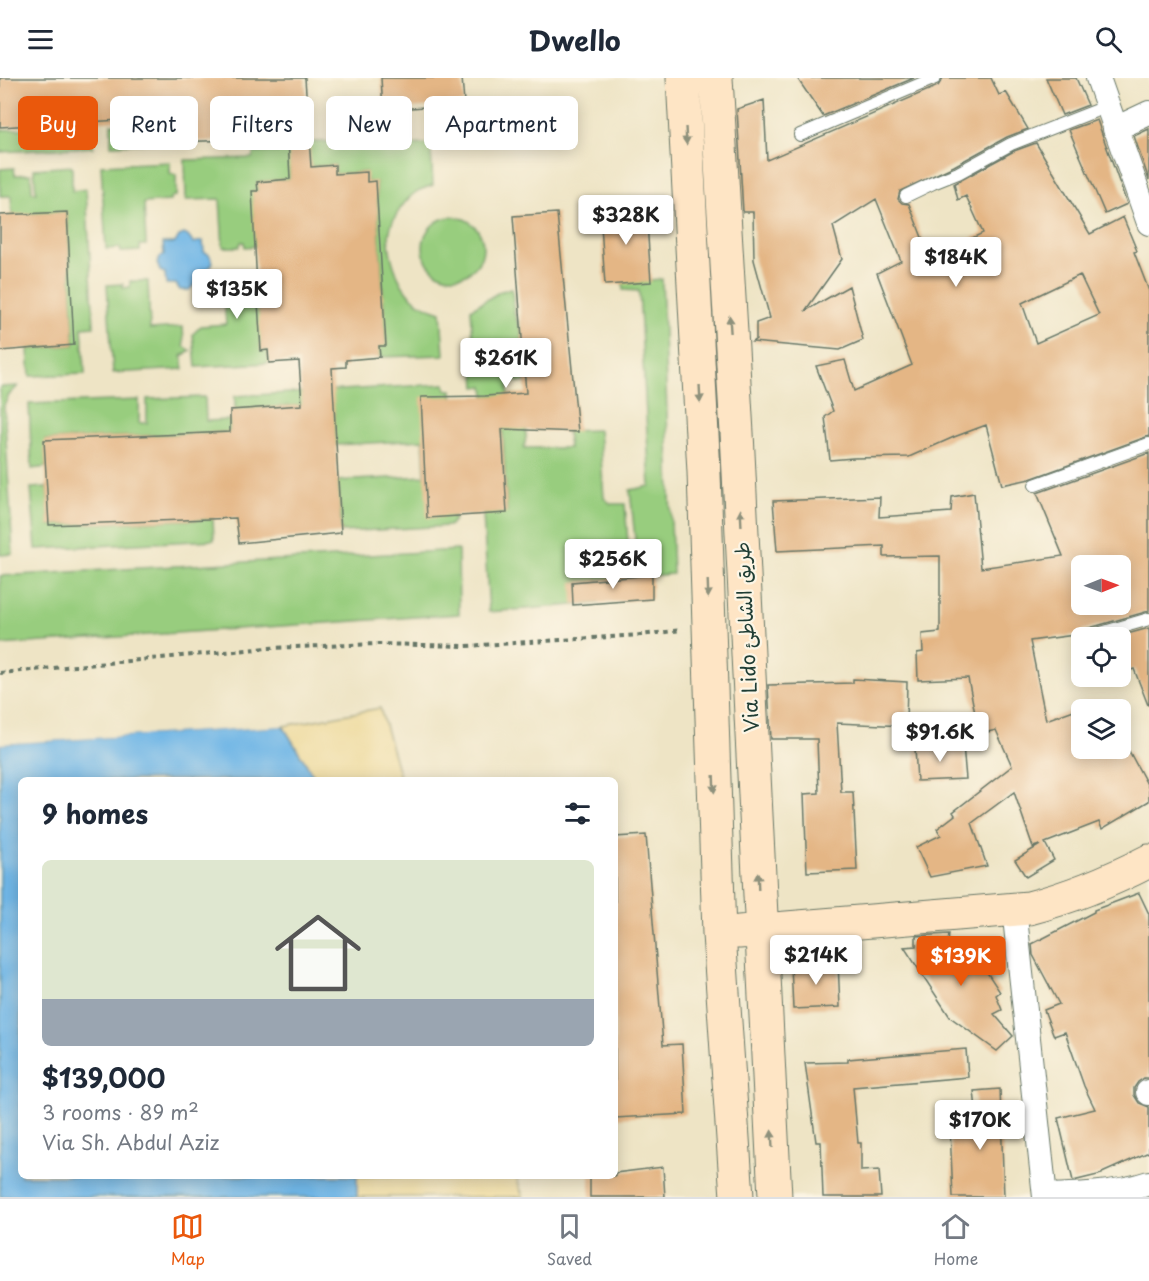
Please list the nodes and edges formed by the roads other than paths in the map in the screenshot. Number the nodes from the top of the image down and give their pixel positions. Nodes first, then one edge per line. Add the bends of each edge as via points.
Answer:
1 (683, 78) edge
2 (716, 78) edge
3 (935, 78) edge
4 (1098, 78) edge
5 (1149, 113) edge
6 (1111, 117) junction
7 (800, 135) dead end
8 (906, 196) dead end
9 (1149, 223) edge
10 (1149, 444) edge
11 (1035, 485) dead end
12 (1149, 619) edge
13 (1122, 627) edge
14 (1149, 861) edge
15 (1014, 908) junction
16 (760, 929) junction
17 (719, 934) junction
18 (1149, 1183) edge
19 (737, 1197) edge
20 (775, 1197) edge
21 (1045, 1197) edge

1 -> 17 main road, Via Lido طريق الشاطئ via 704,472
16 -> 2 main road, Via Lido طريق الشاطئ
3 - 7 lane
4 - 6 street
5 - 6 street
6 - 8 lane via 1011,144
6 - 9 street
10 - 11 lane
12 - 13 lane
14 - 15 main road via 1064,899
15 - 16 main road
15 - 21 street
16 - 17 main road
20 -> 16 main road, Via Lido طريق الشاطئ
17 - 19 main road, Via Lido طريق الشاطئ
18 - 21 street via 1131,1189

